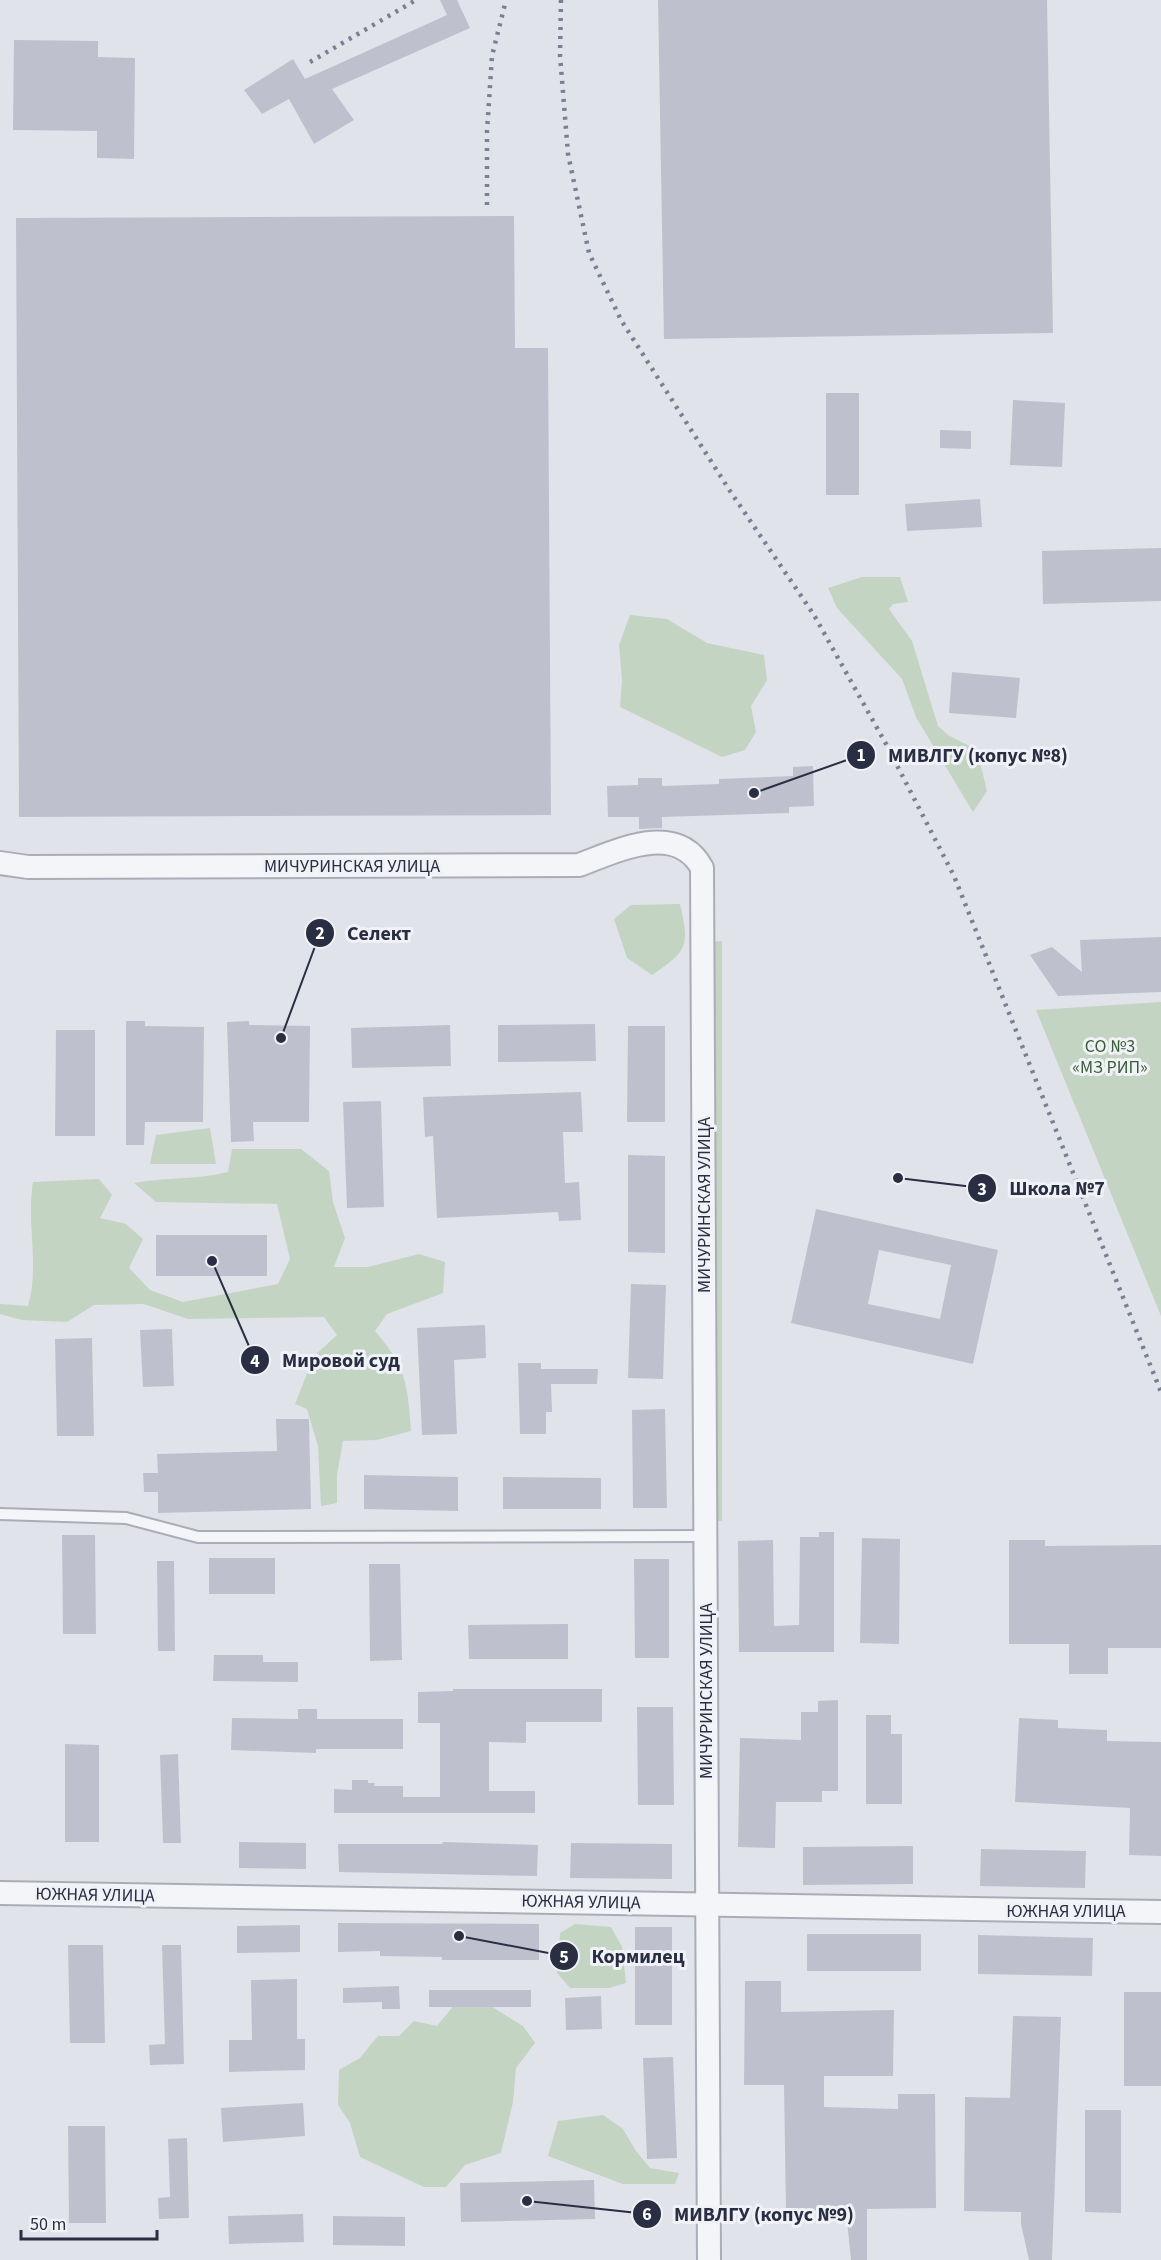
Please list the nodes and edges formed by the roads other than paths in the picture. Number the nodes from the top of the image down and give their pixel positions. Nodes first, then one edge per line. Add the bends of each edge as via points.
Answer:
1 (0, 863) edge
2 (0, 1514) edge
3 (705, 1536) junction
4 (0, 1893) edge
5 (707, 1905) junction
6 (1161, 1912) edge
7 (709, 2260) edge

1 - 3 street, МИЧУРИНСКАЯ УЛИЦА via 28,867 579,865 638,843 673,844 694,854 702,867
2 - 3 lane via 126,1518 198,1537
3 - 5 street, МИЧУРИНСКАЯ УЛИЦА
4 - 5 street, ЮЖНАЯ УЛИЦА
5 - 6 street, ЮЖНАЯ УЛИЦА
5 - 7 street, МИЧУРИНСКАЯ УЛИЦА

